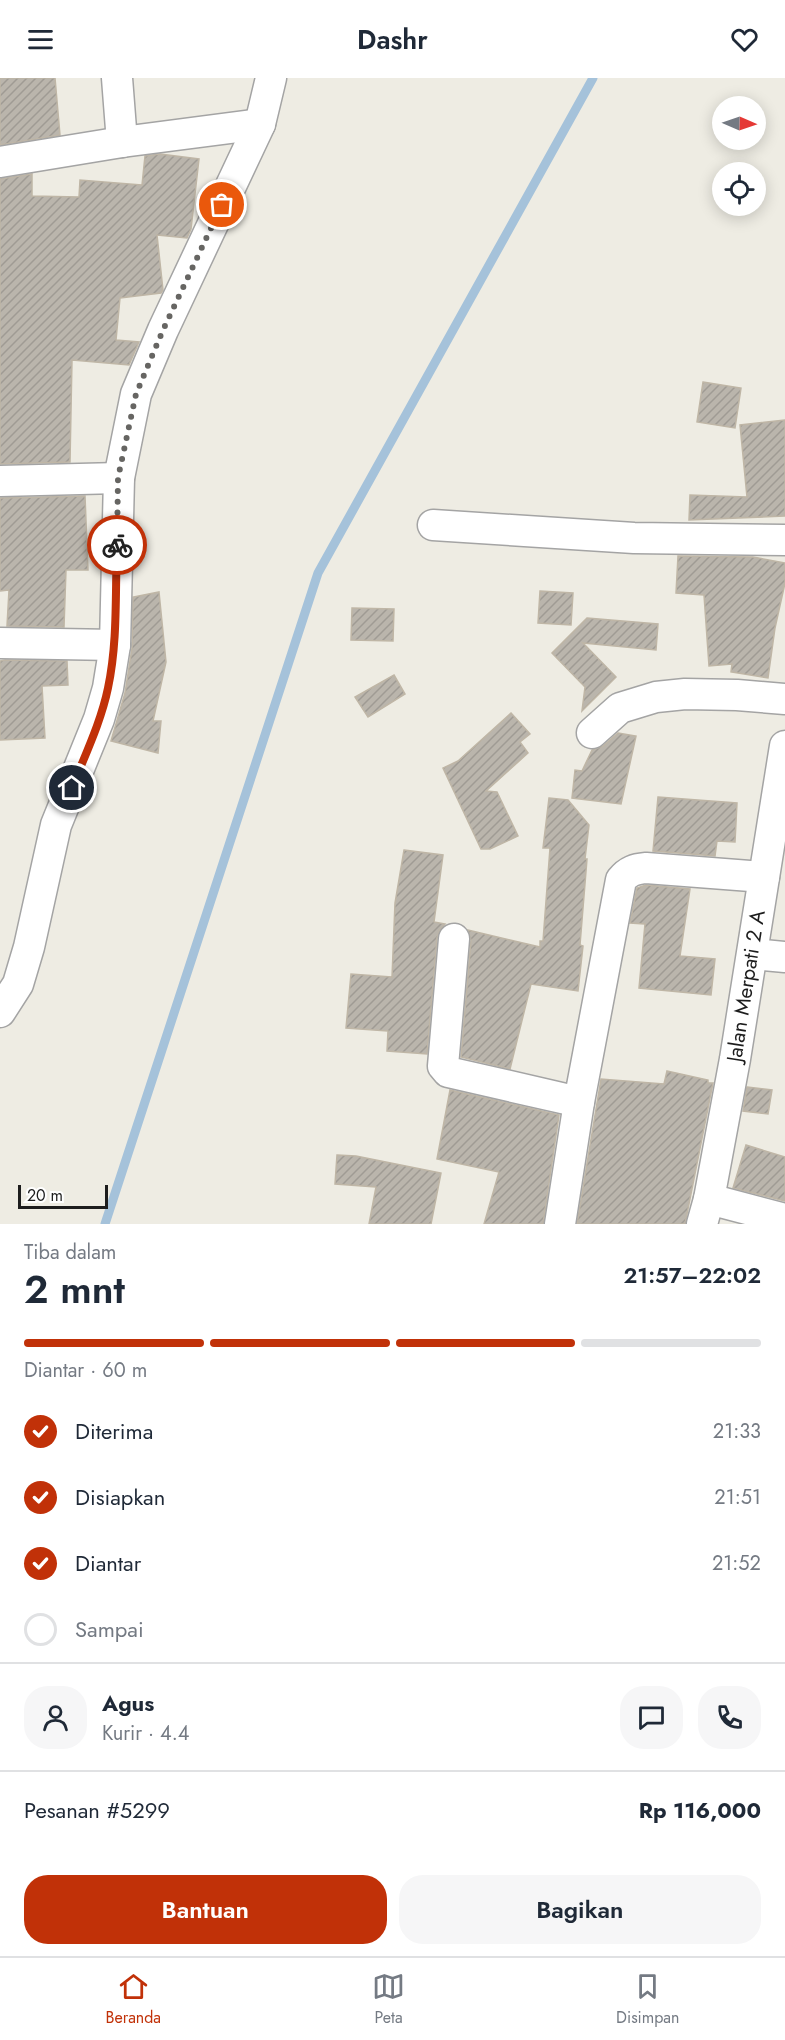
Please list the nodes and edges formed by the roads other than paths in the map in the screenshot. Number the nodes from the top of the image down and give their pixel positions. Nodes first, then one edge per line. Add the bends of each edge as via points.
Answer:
1 (117, 78) edge
2 (271, 78) edge
3 (260, 124) junction
4 (122, 141) junction
5 (0, 162) edge
6 (118, 478) junction
7 (0, 481) edge
8 (433, 525) dead end
9 (785, 540) edge
10 (0, 643) edge
11 (115, 645) junction
12 (785, 699) edge
13 (592, 733) dead end
14 (785, 746) edge
15 (764, 877) junction
16 (454, 939) dead end
17 (753, 954) junction
18 (785, 957) edge
19 (0, 1012) edge
20 (579, 1102) junction
21 (706, 1212) edge
22 (785, 1219) edge
23 (560, 1224) edge

1 - 4 street
2 - 3 street
3 - 4 street
3 - 6 street via 136,394
4 - 5 street
6 - 7 street
6 - 11 street
8 - 9 street via 634,538
10 - 11 street
11 - 19 street via 99,719 56,825 18,984
12 - 13 street via 685,694 656,697 620,708
14 - 15 street, Jalan Merpati 2 A
15 - 17 street, Jalan Merpati 2 A
15 - 20 street via 646,868 626,873 621,880
16 - 20 street via 443,1066 448,1072
17 - 18 street
17 - 21 street, Jalan Merpati 2 A
20 - 23 street
21 - 22 street

